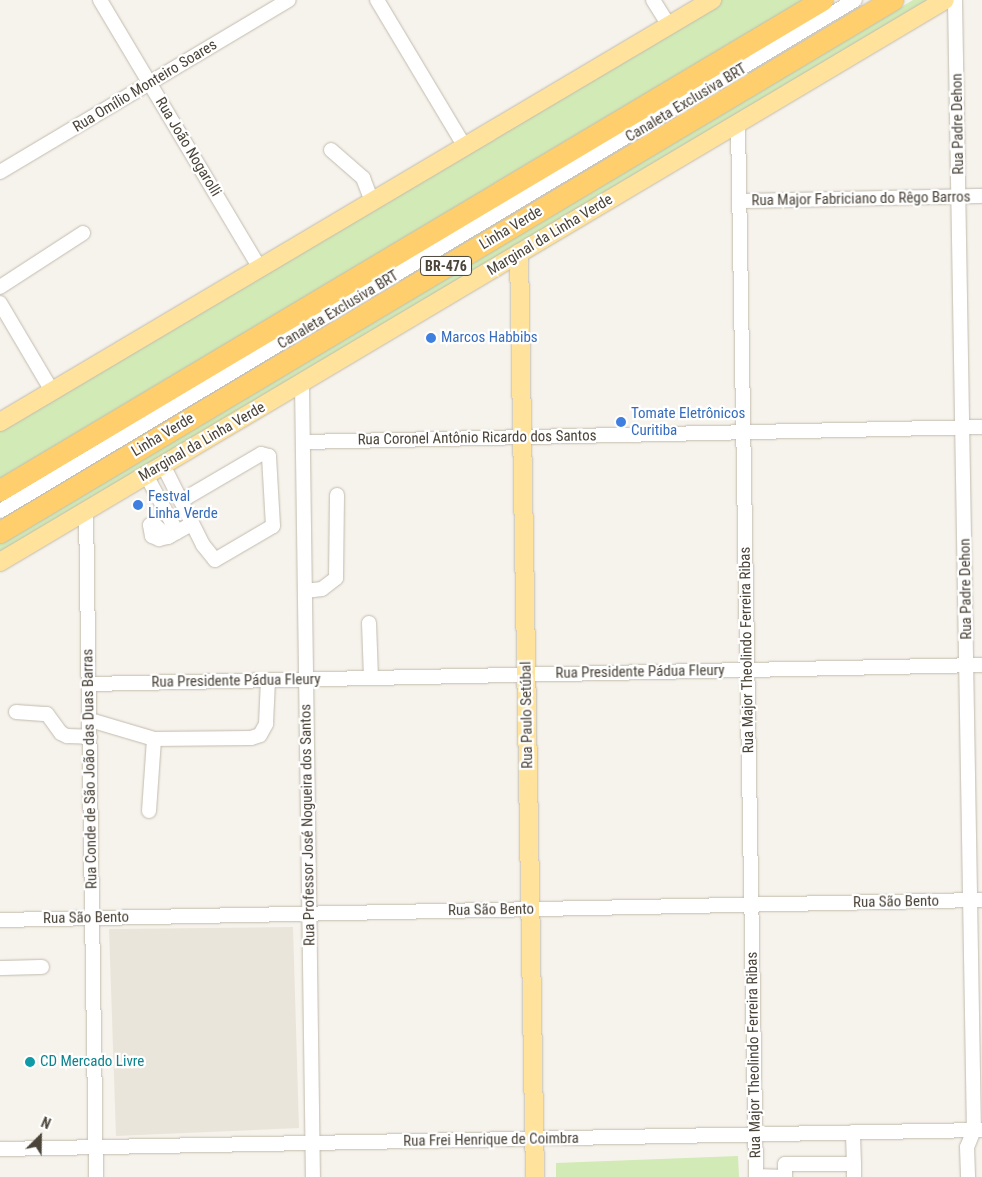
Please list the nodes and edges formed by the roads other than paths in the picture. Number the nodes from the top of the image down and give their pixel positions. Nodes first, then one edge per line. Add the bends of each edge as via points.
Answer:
1 (100, 0) edge
2 (289, 0) edge
3 (376, 0) edge
4 (653, 0) edge
5 (712, 0) edge
6 (822, 0) edge
7 (855, 0) edge
8 (892, 0) edge
9 (945, 0) edge
10 (955, 0) edge
11 (669, 26) junction
12 (150, 83) junction
13 (738, 124) junction
14 (465, 146) junction
15 (331, 150) dead end
16 (0, 172) edge
17 (960, 196) junction
18 (982, 196) edge
19 (372, 201) junction
20 (739, 201) junction
21 (84, 233) dead end
22 (519, 253) junction
23 (260, 268) junction
24 (0, 287) edge
25 (0, 303) edge
26 (302, 383) junction
27 (52, 391) junction
28 (0, 422) edge
29 (982, 427) edge
30 (964, 428) junction
31 (743, 432) junction
32 (523, 437) junction
33 (303, 442) junction
34 (163, 465) junction
35 (146, 475) junction
36 (0, 490) edge
37 (338, 495) dead end
38 (181, 501) junction
39 (86, 510) junction
40 (0, 511) edge
41 (192, 524) junction
42 (0, 532) edge
43 (0, 562) edge
44 (305, 591) junction
45 (368, 623) dead end
46 (967, 665) junction
47 (982, 665) edge
48 (748, 670) junction
49 (526, 675) junction
50 (371, 678) junction
51 (306, 679) junction
52 (268, 680) junction
53 (89, 684) junction
54 (16, 712) dead end
55 (90, 720) junction
56 (90, 737) junction
57 (154, 739) junction
58 (149, 811) dead end
59 (976, 900) edge
60 (752, 905) junction
61 (530, 909) junction
62 (309, 914) junction
63 (92, 918) junction
64 (0, 920) edge
65 (42, 967) dead end
66 (0, 968) edge
67 (978, 1130) edge
68 (853, 1132) junction
69 (756, 1134) junction
70 (534, 1139) junction
71 (312, 1143) junction
72 (96, 1147) junction
73 (0, 1149) edge
74 (854, 1171) edge
75 (756, 1176) edge
76 (96, 1177) edge
77 (313, 1177) edge
78 (534, 1177) edge
79 (785, 1177) edge
80 (968, 1177) edge

1 - 12 street, Rua João Nogarolli
2 - 12 street, Rua Omílio Monteiro Soares
3 - 14 street
4 - 11 street
5 - 11 main road
6 - 36 highway, BR-476
7 - 40 street, Canaleta Exclusiva BRT
8 - 42 highway, Linha Verde / BR-476
9 - 13 main road, Marginal da Linha Verde
10 - 17 street, Rua Padre Dehon
11 - 14 main road
12 - 16 street, Rua Omílio Monteiro Soares
12 - 23 street, Rua João Nogarolli
13 - 20 street, Rua Major Theolindo Ferreira Ribas
13 - 22 main road, Marginal da Linha Verde
14 - 19 main road
15 - 19 street via 363,178
17 - 18 street, Rua Major Fabriciano do Rêgo Barros
17 - 20 street, Rua Major Fabriciano do Rêgo Barros
17 - 30 street, Rua Padre Dehon
19 - 23 main road
20 - 31 street, Rua Major Theolindo Ferreira Ribas
21 - 24 street
22 - 26 main road, Marginal da Linha Verde
22 - 32 main road, Rua Paulo Setúbal
23 - 27 main road
25 - 27 street
26 - 33 street, Rua Professor José Nogueira dos Santos
26 - 34 main road, Marginal da Linha Verde
27 - 28 main road
29 - 30 street, Rua Coronel Antônio Ricardo dos Santos
30 - 31 street, Rua Coronel Antônio Ricardo dos Santos
30 - 46 street, Rua Padre Dehon
31 - 32 street, Rua Coronel Antônio Ricardo dos Santos
31 - 48 street, Rua Major Theolindo Ferreira Ribas
32 - 33 street, Rua Coronel Antônio Ricardo dos Santos
32 - 49 main road, Rua Paulo Setúbal
33 - 44 street, Rua Professor José Nogueira dos Santos
34 - 35 main road, Marginal da Linha Verde
34 - 38 street
35 - 39 main road, Marginal da Linha Verde
35 - 41 street via 172,534
37 - 44 street via 336,578 322,589
38 - 41 street
38 - 41 street via 261,454 269,456 273,526 220,560 212,559
39 - 43 main road, Marginal da Linha Verde
39 - 53 street, Rua Conde de São João das Duas Barras
44 - 51 street, Rua Professor José Nogueira dos Santos
45 - 50 street
46 - 47 street, Rua Presidente Pádua Fleury
46 - 48 street, Rua Presidente Pádua Fleury
46 - 59 street, Rua Padre Dehon
48 - 49 street, Rua Presidente Pádua Fleury
48 - 60 street, Rua Major Theolindo Ferreira Ribas
49 - 50 street, Rua Presidente Pádua Fleury
49 - 61 main road, Rua Paulo Setúbal
50 - 51 street, Rua Presidente Pádua Fleury
51 - 52 street, Rua Presidente Pádua Fleury
51 - 62 street, Rua Professor José Nogueira dos Santos
52 - 53 street, Rua Presidente Pádua Fleury
52 - 57 street via 266,724 260,735
53 - 55 street, Rua Conde de São João das Duas Barras
54 - 56 street via 47,714 60,733
55 - 56 street, Rua Conde de São João das Duas Barras
55 - 57 street
56 - 63 street, Rua Conde de São João das Duas Barras
57 - 58 street
59 - 60 street, Rua São Bento
59 - 67 street, Rua Padre Dehon
60 - 61 street, Rua São Bento
60 - 69 street, Rua Major Theolindo Ferreira Ribas
61 - 62 street, Rua São Bento
61 - 70 main road, Rua Paulo Setúbal
62 - 63 street, Rua São Bento
62 - 71 street, Rua Professor José Nogueira dos Santos
63 - 64 street, Rua São Bento
63 - 72 street, Rua Conde de São João das Duas Barras
65 - 66 street
67 - 68 street, Rua Frei Henrique de Coimbra
67 - 80 street, Rua Padre Dehon via 968,1147
68 - 69 street, Rua Frei Henrique de Coimbra
68 - 74 street
69 - 70 street, Rua Frei Henrique de Coimbra
69 - 75 street, Rua Major Theolindo Ferreira Ribas
70 - 71 street, Rua Frei Henrique de Coimbra
70 - 78 main road, Rua Paulo Setúbal
71 - 72 street, Rua Frei Henrique de Coimbra
71 - 77 street, Rua Professor José Nogueira dos Santos
72 - 73 street, Rua Frei Henrique de Coimbra
72 - 76 street, Rua Conde de São João das Duas Barras
74 - 79 street via 785,1164
75 - 79 street

